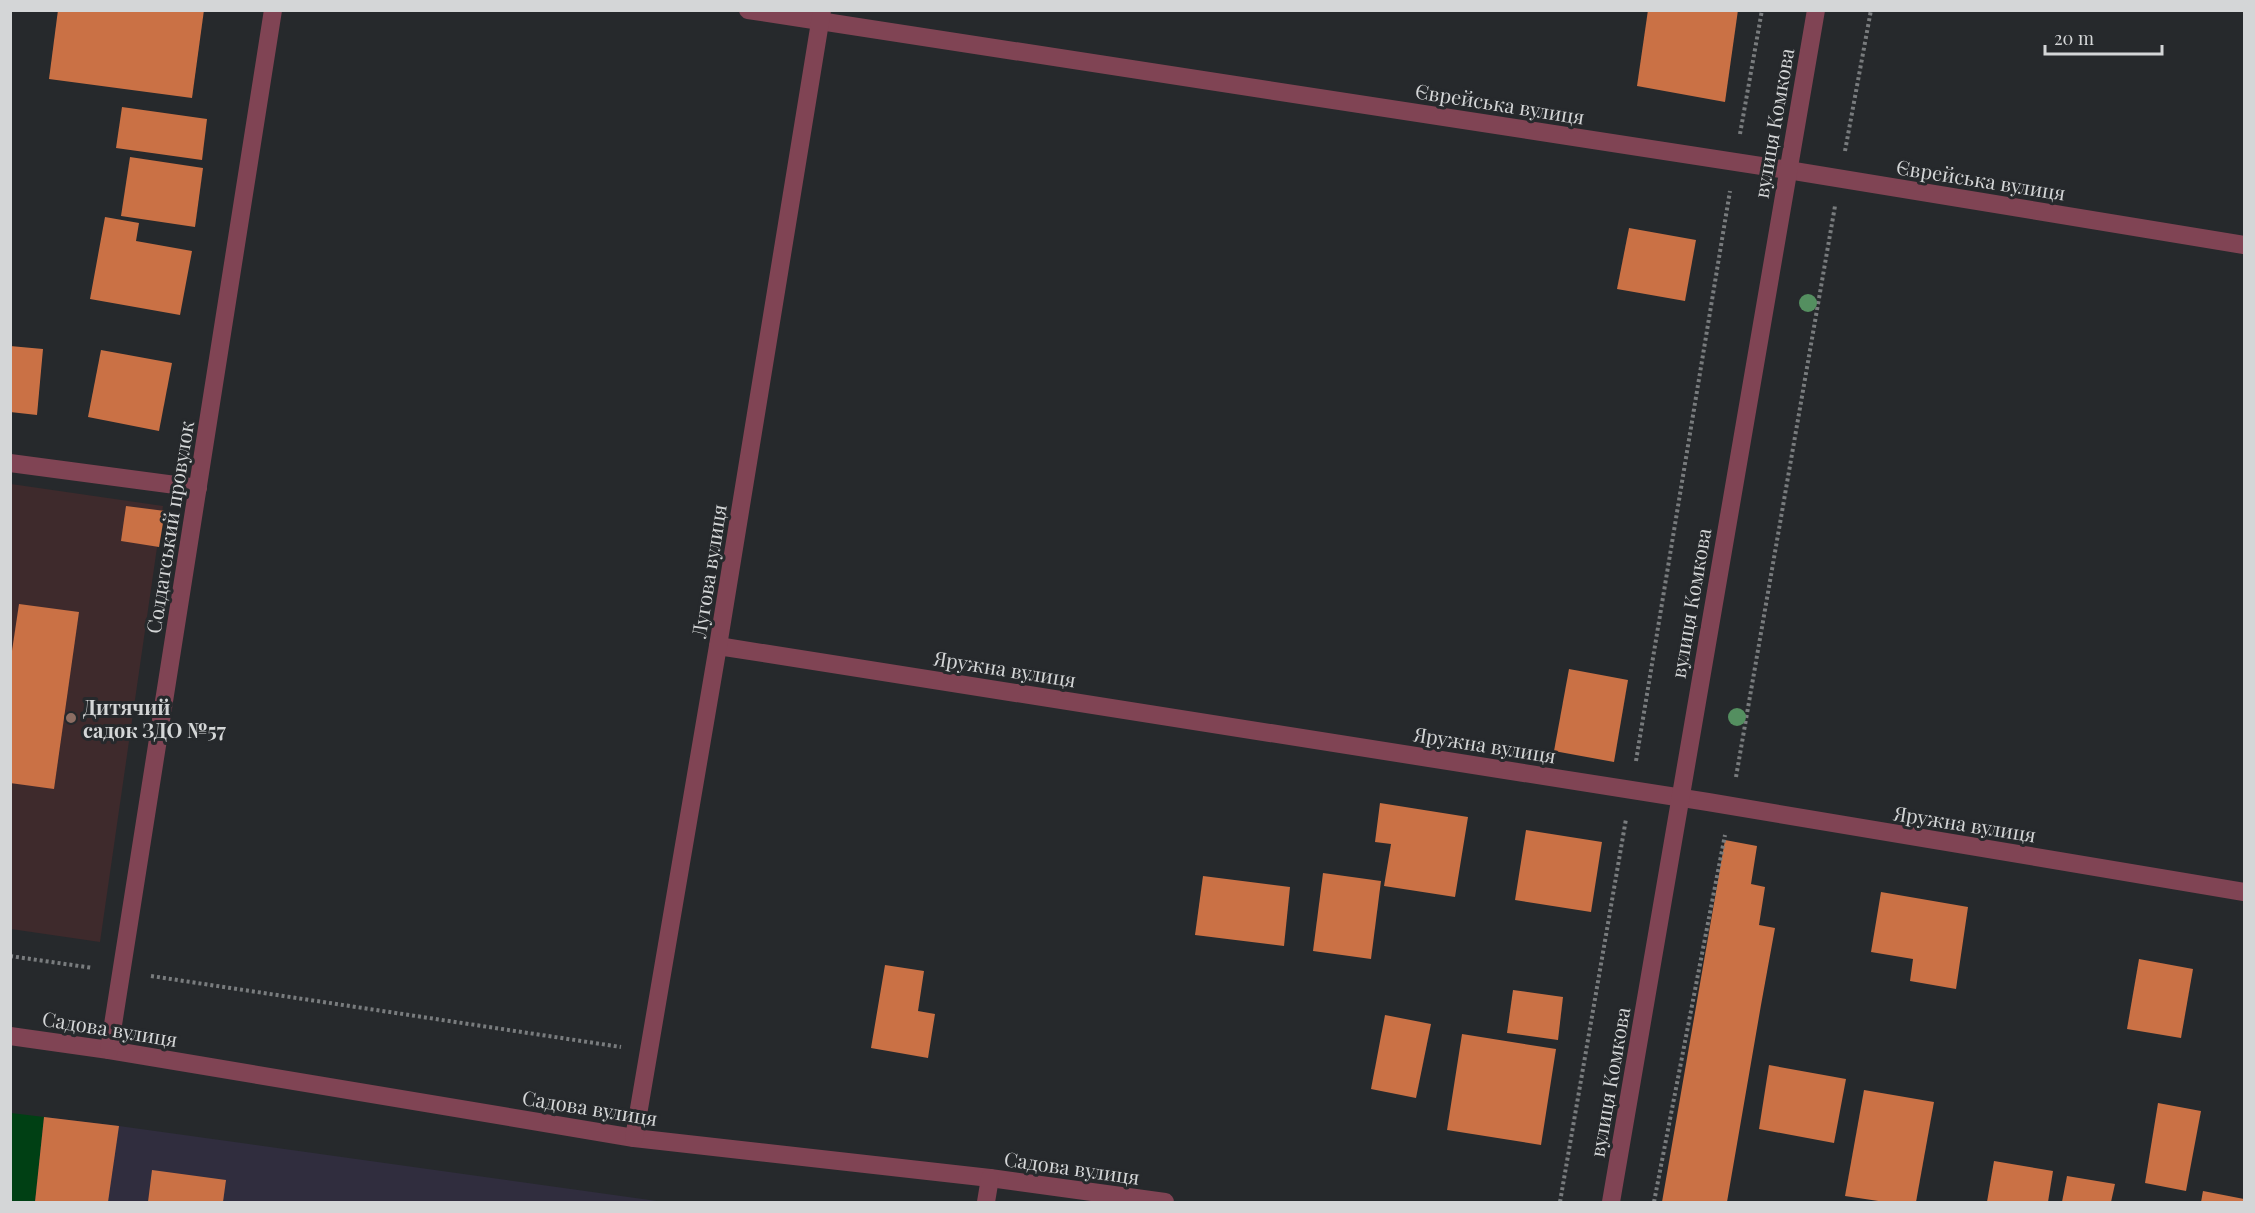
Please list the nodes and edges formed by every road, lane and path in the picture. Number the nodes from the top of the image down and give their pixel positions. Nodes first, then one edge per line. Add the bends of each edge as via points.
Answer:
1 (273, 10) edge
2 (748, 10) edge
3 (1762, 10) edge
4 (1816, 10) edge
5 (1870, 10) edge
6 (821, 16) edge
7 (1735, 162) junction
8 (1788, 170) junction
9 (1840, 178) junction
10 (2244, 244) edge
11 (10, 464) edge
12 (198, 488) junction
13 (718, 646) junction
14 (1631, 790) junction
15 (1680, 798) junction
16 (1731, 807) junction
17 (2244, 892) edge
18 (10, 956) edge
19 (122, 972) junction
20 (10, 1036) edge
21 (109, 1050) junction
22 (649, 1051) junction
23 (634, 1138) junction
24 (990, 1178) junction
25 (987, 1203) edge
26 (1165, 1203) edge
27 (1560, 1203) edge
28 (1611, 1203) edge
29 (1654, 1203) edge

1 - 12 street, Солдатський провулок
2 - 6 street, Єврейська вулиця
3 - 7 path
4 - 8 street, вулиця Комкова
5 - 9 path
6 - 7 street, Єврейська вулиця
6 - 13 street, Лугова вулиця
7 - 8 street, Єврейська вулиця
7 - 14 path
8 - 9 street, Єврейська вулиця
8 - 15 street, вулиця Комкова
9 - 10 street, Єврейська вулиця
9 - 16 path
11 - 12 street
12 - 19 street, Солдатський провулок
13 - 14 street, Яружна вулиця
13 - 22 street, Лугова вулиця
14 - 15 street, Яружна вулиця
14 - 27 path
15 - 16 street, Яружна вулиця
15 - 28 street, вулиця Комкова
16 - 17 street, Яружна вулиця
16 - 29 path
18 - 19 path
19 - 21 street, Солдатський провулок
19 - 22 path
20 - 21 street, Садова вулиця
21 - 23 street, Садова вулиця
22 - 23 street, Лугова вулиця
23 - 24 street, Садова вулиця
24 - 25 street
24 - 26 street, Садова вулиця

